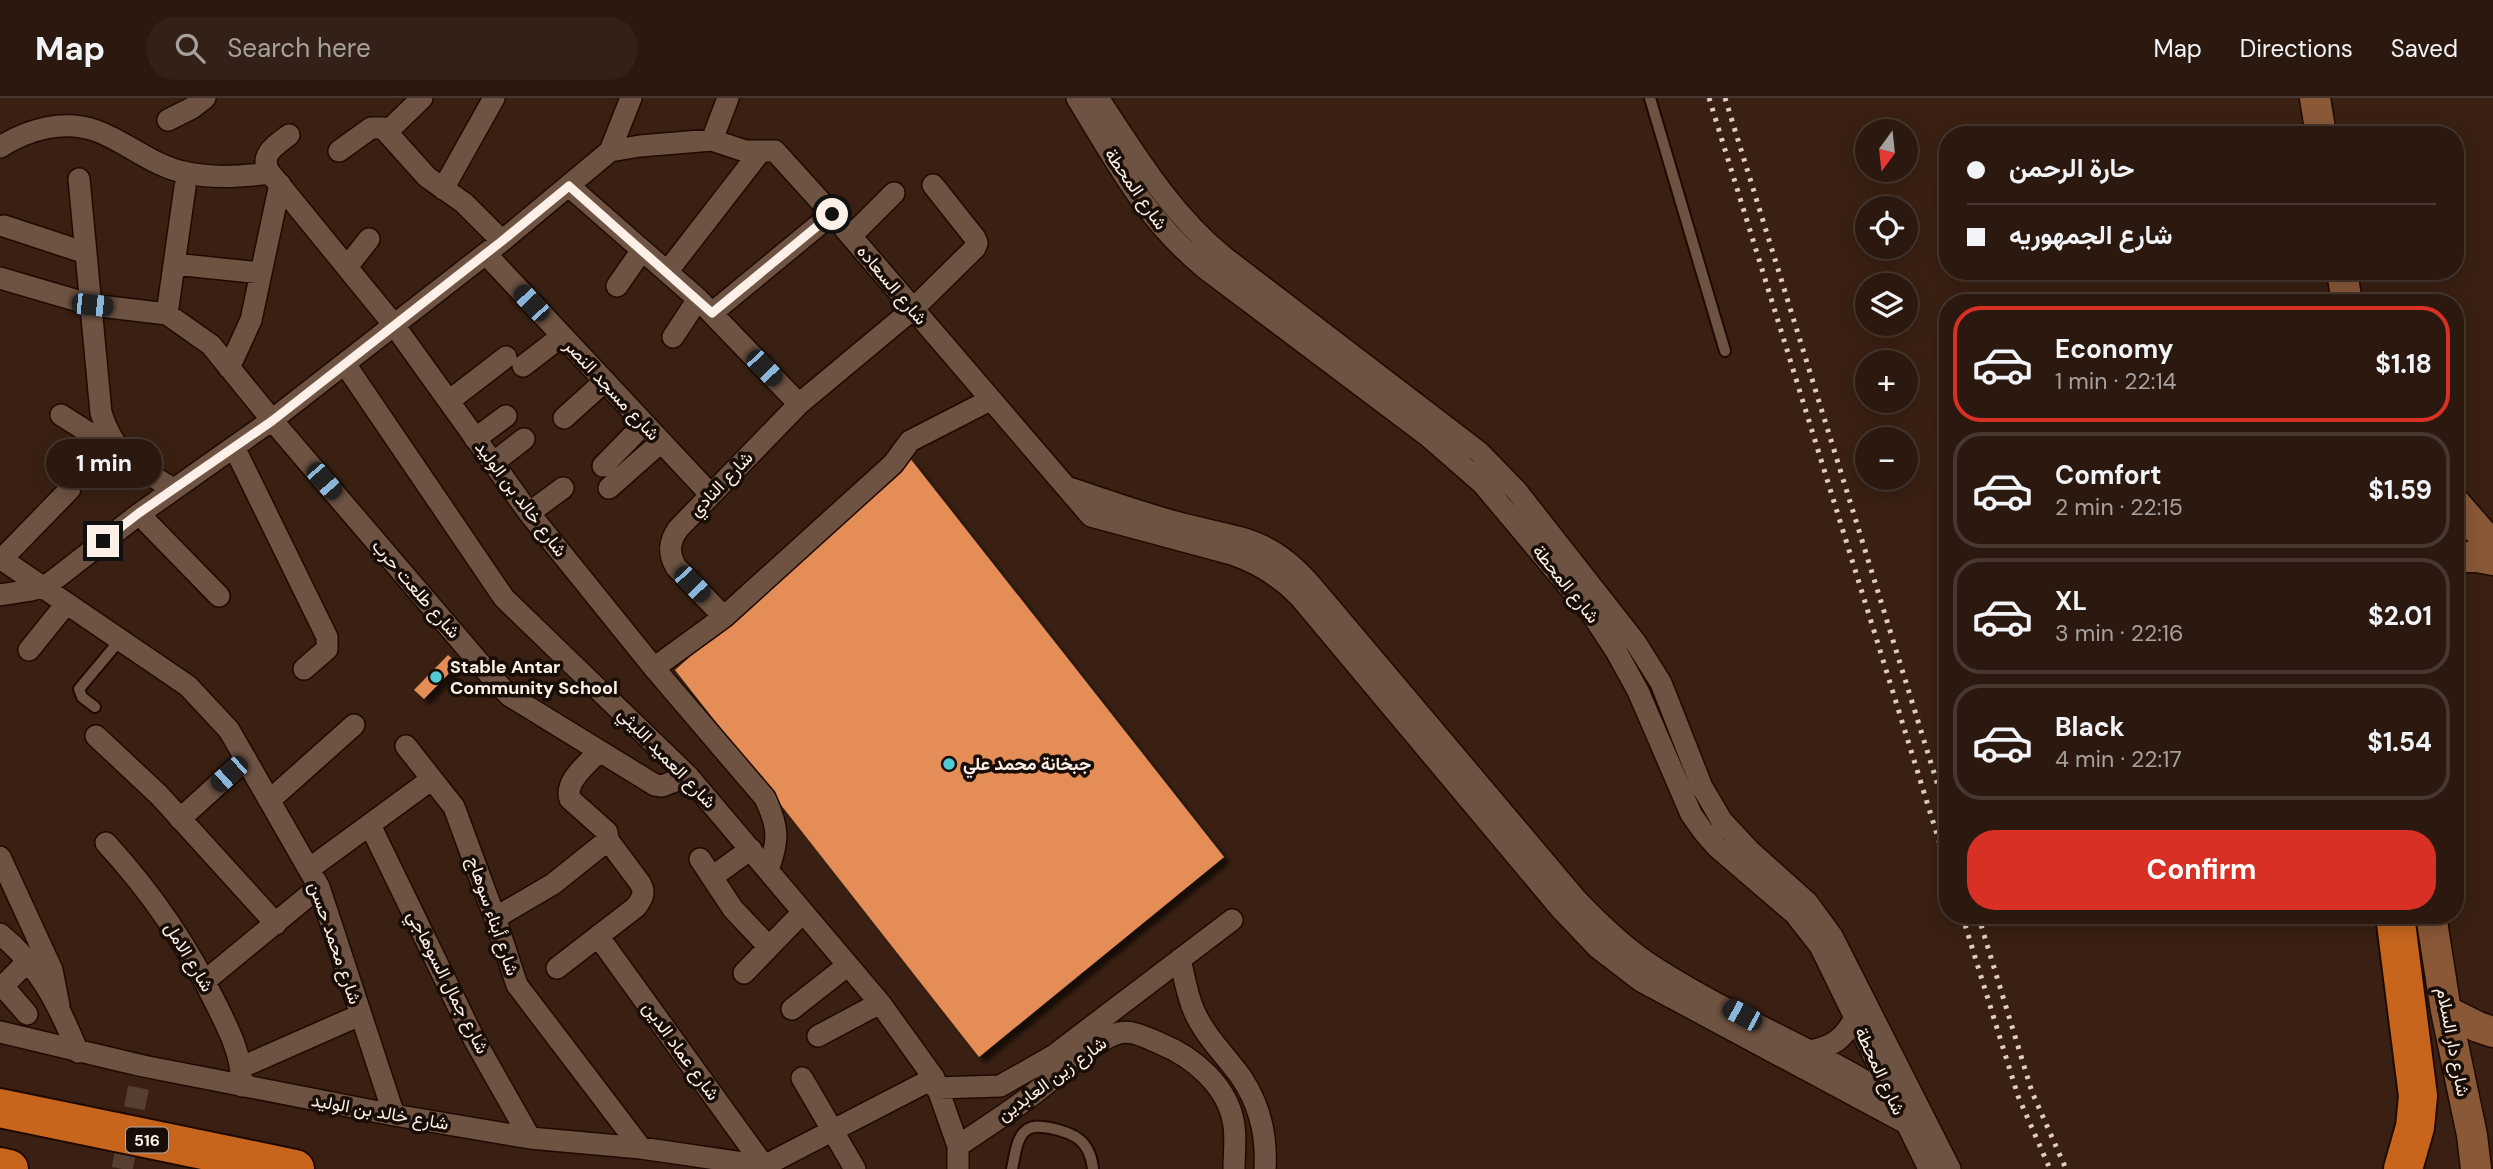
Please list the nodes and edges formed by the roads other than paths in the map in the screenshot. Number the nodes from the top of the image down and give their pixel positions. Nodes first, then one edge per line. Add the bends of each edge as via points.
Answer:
1 (205, 98) edge
2 (422, 98) edge
3 (494, 98) edge
4 (631, 98) edge
5 (728, 98) edge
6 (1077, 98) edge
7 (1098, 98) edge
8 (1650, 98) edge
9 (2315, 98) edge
10 (168, 120) dead end
11 (2320, 126) edge
12 (388, 131) junction
13 (289, 135) dead end
14 (712, 140) junction
15 (0, 147) edge
16 (339, 151) dead end
17 (610, 151) junction
18 (760, 152) junction
19 (79, 178) dead end
20 (275, 178) junction
21 (933, 185) dead end
22 (569, 186) junction
23 (185, 187) dead end
24 (443, 189) junction
25 (894, 193) dead end
26 (832, 214) junction
27 (4, 226) dead end
28 (851, 236) junction
29 (369, 239) dead end
30 (494, 248) junction
31 (642, 250) junction
32 (86, 253) junction
33 (174, 264) junction
34 (346, 267) junction
35 (667, 272) junction
36 (261, 273) junction
37 (0, 278) edge
38 (617, 286) dead end
39 (92, 305) junction
40 (705, 306) junction
41 (913, 309) junction
42 (167, 314) junction
43 (394, 325) junction
44 (562, 336) junction
45 (673, 337) dead end
46 (1725, 351) dead end
47 (345, 364) junction
48 (229, 368) junction
49 (604, 381) junction
50 (990, 400) junction
51 (449, 401) junction
52 (799, 404) junction
53 (61, 415) dead end
54 (506, 416) dead end
55 (564, 418) dead end
56 (272, 421) junction
57 (644, 424) junction
58 (475, 439) junction
59 (524, 439) dead end
60 (661, 442) junction
61 (234, 447) junction
62 (121, 453) junction
63 (493, 463) junction
64 (603, 466) dead end
65 (1064, 486) junction
66 (563, 488) dead end
67 (609, 488) dead end
68 (70, 489) dead end
69 (173, 489) junction
70 (711, 495) junction
71 (139, 513) junction
72 (529, 513) junction
73 (2464, 514) edge
74 (1176, 530) junction
75 (2491, 545) edge
76 (2464, 557) edge
77 (1, 559) edge
78 (41, 588) junction
79 (0, 595) edge
80 (219, 596) dead end
81 (66, 604) junction
82 (724, 617) junction
83 (120, 640) junction
84 (29, 650) dead end
85 (654, 668) junction
86 (304, 669) dead end
87 (95, 707) dead end
88 (354, 725) dead end
89 (96, 736) dead end
90 (406, 746) dead end
91 (599, 751) junction
92 (246, 759) junction
93 (688, 775) junction
94 (432, 779) junction
95 (270, 800) junction
96 (180, 819) junction
97 (370, 825) junction
98 (608, 840) junction
99 (106, 843) dead end
100 (751, 849) junction
101 (0, 857) edge
102 (768, 870) junction
103 (314, 878) junction
104 (803, 912) junction
105 (495, 918) junction
106 (1232, 920) dead end
107 (276, 924) junction
108 (2396, 924) edge
109 (2432, 924) edge
110 (0, 934) edge
111 (598, 936) junction
112 (769, 947) junction
113 (1180, 959) junction
114 (29, 960) junction
115 (848, 965) junction
116 (557, 968) dead end
117 (744, 973) dead end
118 (205, 981) junction
119 (2, 988) edge
120 (880, 1003) junction
121 (59, 1006) junction
122 (792, 1009) dead end
123 (2446, 1011) junction
124 (27, 1014) dead end
125 (360, 1015) junction
126 (1855, 1018) junction
127 (2493, 1031) edge
128 (0, 1032) edge
129 (818, 1036) dead end
130 (1212, 1041) junction
131 (1810, 1051) junction
132 (78, 1052) junction
133 (1191, 1059) junction
134 (242, 1077) junction
135 (803, 1078) dead end
136 (935, 1083) junction
137 (1894, 1099) junction
138 (0, 1108) edge
139 (2493, 1111) edge
140 (394, 1115) junction
141 (1914, 1120) junction
142 (833, 1130) junction
143 (2472, 1135) junction
144 (530, 1138) junction
145 (958, 1146) junction
146 (641, 1149) junction
147 (764, 1166) junction
148 (0, 1167) edge
149 (9, 1169) edge
150 (295, 1169) edge
151 (855, 1169) edge
152 (958, 1169) edge
153 (1012, 1169) edge
154 (1093, 1169) edge
155 (1234, 1169) edge
156 (1265, 1169) edge
157 (1928, 1169) edge
158 (1950, 1169) edge
159 (2403, 1169) edge
160 (2476, 1169) edge

1 - 10 street
2 - 12 street
3 - 24 street
4 - 17 street
5 - 14 street
6 - 126 street, شارع المحطة via 1142,202 1188,254 1447,450 1498,501 1591,613 1616,651 1686,804 1703,831 1808,930
7 - 141 street, شارع المحطة via 1190,228 1460,435 1524,500 1649,662 1671,704 1702,787 1722,821 1807,902 1832,936
8 - 46 lane
9 - 11 main road
12 - 16 street via 371,128
12 - 24 street, شارع مسجد النصر
13 - 20 street via 267,153 265,160
14 - 17 street, شارع السعاده
14 - 18 street, شارع السعاده
15 - 20 street via 39,128 68,125 96,131 178,171 209,177
17 - 22 street
18 - 26 street, شارع السعاده via 775,151
18 - 35 street
19 - 32 street
20 - 34 street, شارع خالد بن الوليد
20 - 36 street
21 - 41 street, شارع النادي via 977,243
22 - 30 street
22 - 31 street
23 - 33 street
24 - 30 street, شارع مسجد النصر via 464,202
25 - 28 street
26 - 28 street, شارع السعاده
26 - 40 street
27 - 32 street
28 - 41 street, شارع السعاده
29 - 34 street
30 - 43 street
30 - 44 street, شارع مسجد النصر
31 - 35 street
31 - 38 street
32 - 39 street
33 - 36 street
33 - 42 street
34 - 43 street, شارع خالد بن الوليد
35 - 40 street
36 - 48 street via 251,320
37 - 39 street
39 - 42 street
39 - 62 street via 101,413 108,435
40 - 45 street
40 - 52 street
41 - 50 street, شارع السعاده
41 - 52 street, شارع النادي
42 - 48 street via 211,345
43 - 47 street
43 - 51 street, شارع خالد بن الوليد
44 - 49 street, شارع مسجد النصر
44 - 51 street
47 - 56 street
47 - 93 street, شارع العميد الليثي via 504,598
48 - 56 street
49 - 55 street
49 - 57 street, شارع مسجد النصر
50 - 65 street, شارع السعاده
50 - 82 street via 910,441 892,464
51 - 58 street, شارع خالد بن الوليد
52 - 70 street, شارع النادي
53 - 62 street
54 - 58 street
56 - 61 street
56 - 91 street, شارع طلعت حرب via 495,681
57 - 60 street, شارع مسجد النصر
57 - 64 street
58 - 63 street, شارع خالد بن الوليد
59 - 63 street
60 - 67 street
60 - 70 street, شارع مسجد النصر
61 - 69 street
61 - 86 street via 327,637 327,649
62 - 69 street
63 - 72 street, شارع خالد بن الوليد
65 - 74 street
65 - 74 street, شارع السعاده via 1091,516
66 - 72 street
68 - 77 street
69 - 71 street
70 - 82 street, شارع النادي via 672,538 671,558
71 - 78 street
71 - 80 street
72 - 85 street, شارع خالد بن الوليد
73 - 75 main road
74 - 131 street via 1237,535 1286,560 1598,922 1673,979
74 - 141 street via 1247,559 1287,584 1578,929 1619,965 1665,994
75 - 76 main road via 2477,557
77 - 78 street, شارع محمد حسن
78 - 79 street
78 - 81 street, شارع محمد حسن
81 - 83 street, شارع محمد حسن
81 - 84 street
82 - 85 street
83 - 87 lane via 79,689
83 - 92 street, شارع محمد حسن via 188,686 229,730
85 - 102 street, شارع خالد بن الوليد via 765,798 776,821 777,846
88 - 95 street
89 - 96 street
90 - 94 street, شارع أبناء سوهاج
91 - 93 street, شارع طلعت حرب via 654,785
91 - 98 street via 572,781 568,793 607,832
92 - 95 street, شارع محمد حسن
92 - 96 street
93 - 100 street, شارع العميد الليثي
94 - 97 street
94 - 105 street, شارع أبناء سوهاج via 454,807
95 - 103 street, شارع محمد حسن
96 - 107 street
97 - 103 street
97 - 144 street, شارع جمال السوهاجي via 474,1039
98 - 105 street via 553,884
98 - 111 street via 644,890 636,907
99 - 118 street, شارع الامل via 169,921
100 - 102 street, شارع العميد الليثي
100 - 112 street via 706,868 733,909
101 - 121 street via 52,970
102 - 104 street, شارع العميد الليثي
103 - 107 street
103 - 125 street, شارع محمد حسن
104 - 112 street
104 - 115 street, شارع العميد الليثي
105 - 146 street, شارع أبناء سوهاج via 517,985
106 - 113 street, شارع زين العابدين
107 - 118 street
108 - 159 highway via 2418,1096
109 - 123 main road, شارع دار السلام
110 - 114 street
111 - 116 street
111 - 147 street, شارع عماد الدين
112 - 117 street
113 - 130 street via 1194,1010
113 - 136 street, شارع زين العابدين via 1053,1056 1000,1086
114 - 119 street
114 - 121 street
115 - 120 street, شارع العميد الليثي
115 - 122 street
118 - 134 street, شارع الامل via 230,1031
119 - 124 street
120 - 129 street
120 - 136 street, شارع العميد الليثي
121 - 132 street
123 - 127 main road
123 - 143 main road, شارع دار السلام
125 - 134 street
125 - 140 street, شارع محمد حسن
126 - 131 street via 1840,1040
126 - 137 street, شارع المحطة
128 - 132 street, شارع خالد بن الوليد
130 - 133 street
130 - 156 street via 1241,1078 1264,1126
131 - 137 street
132 - 134 street, شارع خالد بن الوليد
133 - 145 street, شارع زين العابدين via 1137,1034 1120,1033 1105,1039
133 - 155 street, شارع زين العابدين via 1225,1101 1234,1125
134 - 140 street, شارع خالد بن الوليد
135 - 142 street
136 - 142 street, شارع زين العابدين
136 - 145 street, شارع العميد الليثي
137 - 141 street
138 - 150 highway, 516
139 - 143 main road via 2482,1118
140 - 144 street, شارع خالد بن الوليد
141 - 157 street, شارع المحطة
141 - 158 street, شارع المحطة
142 - 147 street, شارع زين العابدين
142 - 151 street
143 - 160 main road, شارع دار السلام
144 - 146 street, شارع خالد بن الوليد
145 - 152 street, شارع العميد الليثي
146 - 147 street, شارع خالد بن الوليد
148 - 149 highway
153 - 154 lane via 1020,1138 1027,1129 1038,1126 1080,1138 1088,1148

